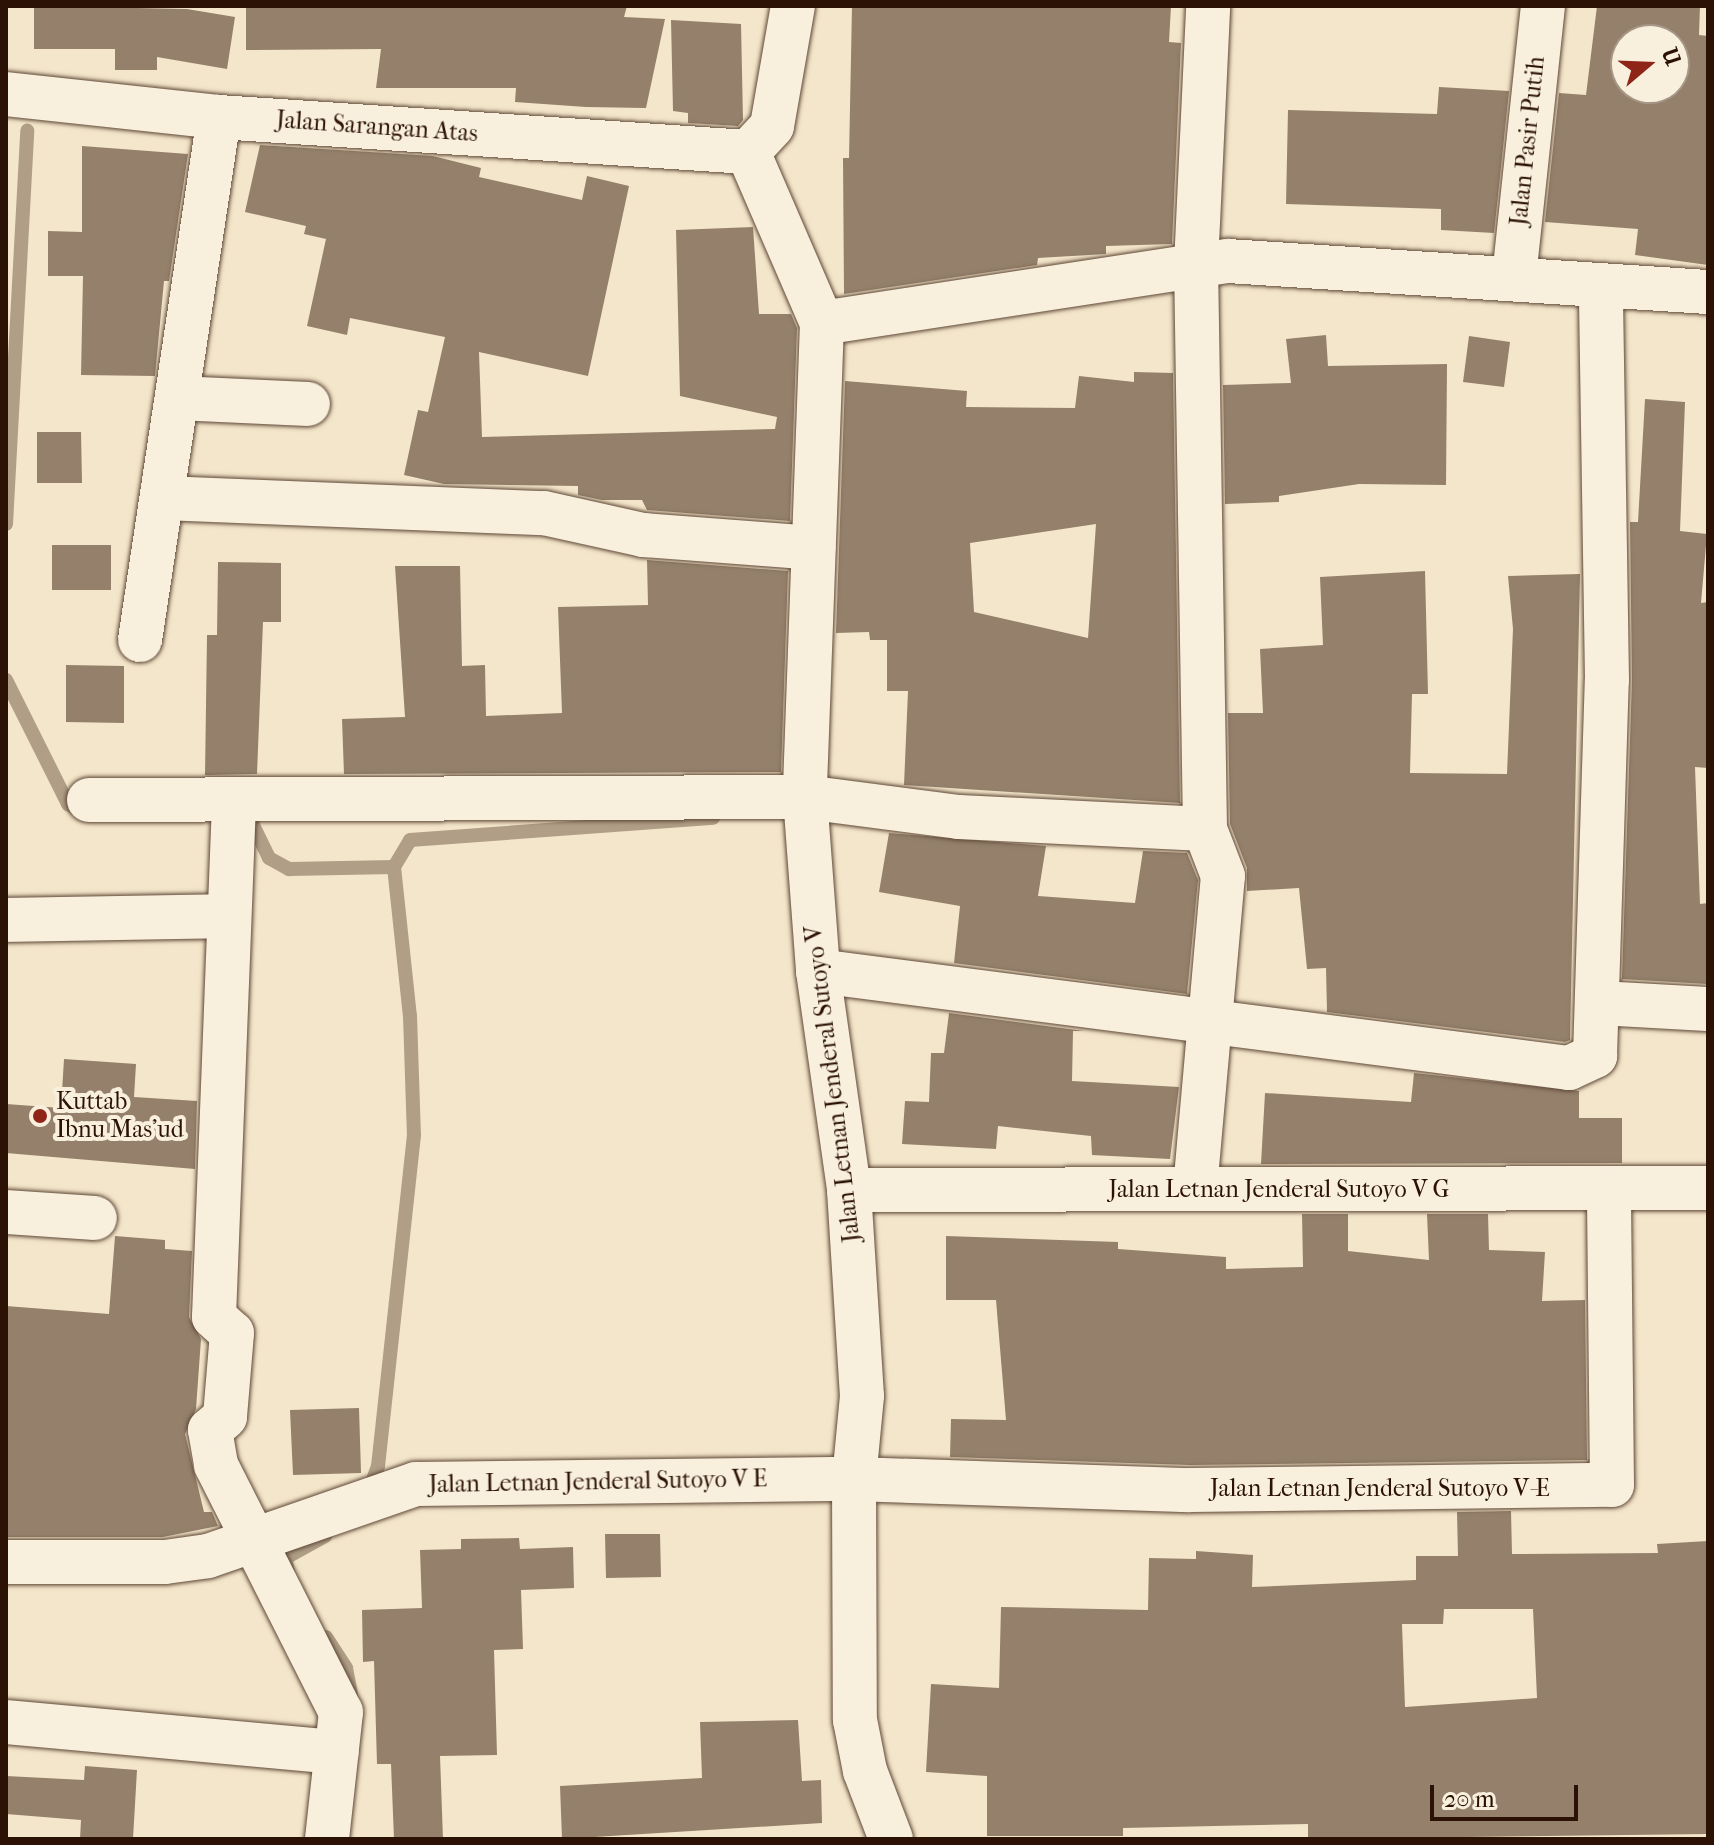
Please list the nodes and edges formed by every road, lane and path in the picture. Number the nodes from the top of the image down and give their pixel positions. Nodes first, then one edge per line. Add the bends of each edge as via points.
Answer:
1 (793, 6) edge
2 (1208, 6) edge
3 (1543, 6) edge
4 (6, 94) edge
5 (219, 117) junction
6 (748, 152) junction
7 (1196, 265) junction
8 (1514, 277) junction
9 (1601, 286) junction
10 (1708, 292) edge
11 (822, 323) junction
12 (177, 398) junction
13 (308, 404) dead end
14 (163, 498) junction
15 (814, 548) junction
16 (140, 640) dead end
17 (805, 797) junction
18 (89, 800) dead end
19 (233, 815) junction
20 (1205, 829) junction
21 (228, 916) junction
22 (6, 920) edge
23 (818, 971) junction
24 (1599, 1003) junction
25 (1708, 1009) edge
26 (1209, 1017) junction
27 (1708, 1188) edge
28 (1195, 1189) junction
29 (849, 1190) junction
30 (1609, 1192) junction
31 (6, 1212) edge
32 (95, 1218) dead end
33 (854, 1479) junction
34 (254, 1537) junction
35 (6, 1562) edge
36 (6, 1722) edge
37 (337, 1752) junction
38 (327, 1839) edge
39 (891, 1839) edge

1 - 6 street via 772,126
2 - 7 street
3 - 8 street, Jalan Pasir Putih
4 - 5 street, Jalan Sarangan Atas
5 - 6 street, Jalan Sarangan Atas
5 - 12 street
6 - 11 street
7 - 8 street
7 - 11 street
7 - 20 street
8 - 9 street
9 - 10 street
9 - 24 street via 1607,680
11 - 15 street, Jalan Letnan Jenderal Sutoyo V
12 - 13 street
12 - 14 street
14 - 15 street via 544,513 643,535
14 - 16 street
15 - 17 street, Jalan Letnan Jenderal Sutoyo V
17 - 19 street
17 - 20 street via 959,817
17 - 23 street, Jalan Letnan Jenderal Sutoyo V
18 - 19 street
19 - 21 street
20 - 26 street via 1223,876
21 - 22 street
21 - 34 street via 214,1317 232,1333 225,1417 210,1430 216,1465
23 - 26 street
23 - 29 street, Jalan Letnan Jenderal Sutoyo V
24 - 25 street
24 - 26 street via 1595,1056 1569,1068
26 - 28 street
27 - 30 street, Jalan Letnan Jenderal Sutoyo V G
28 - 29 street, Jalan Letnan Jenderal Sutoyo V G
28 - 30 street, Jalan Letnan Jenderal Sutoyo V G
29 - 33 street, Jalan Letnan Jenderal Sutoyo V via 862,1396
30 - 33 street, Jalan Letnan Jenderal Sutoyo V-E via 1617,1466 1612,1485 1190,1490
31 - 32 street
33 - 34 street, Jalan Letnan Jenderal Sutoyo V E via 416,1484
33 - 39 street, Jalan Letnan Jenderal Sutoyo V via 855,1720 865,1771
34 - 35 street, Jalan Letnan Jenderal Sutoyo V E via 208,1556 165,1562
34 - 37 street via 341,1712
36 - 37 street
37 - 38 street

